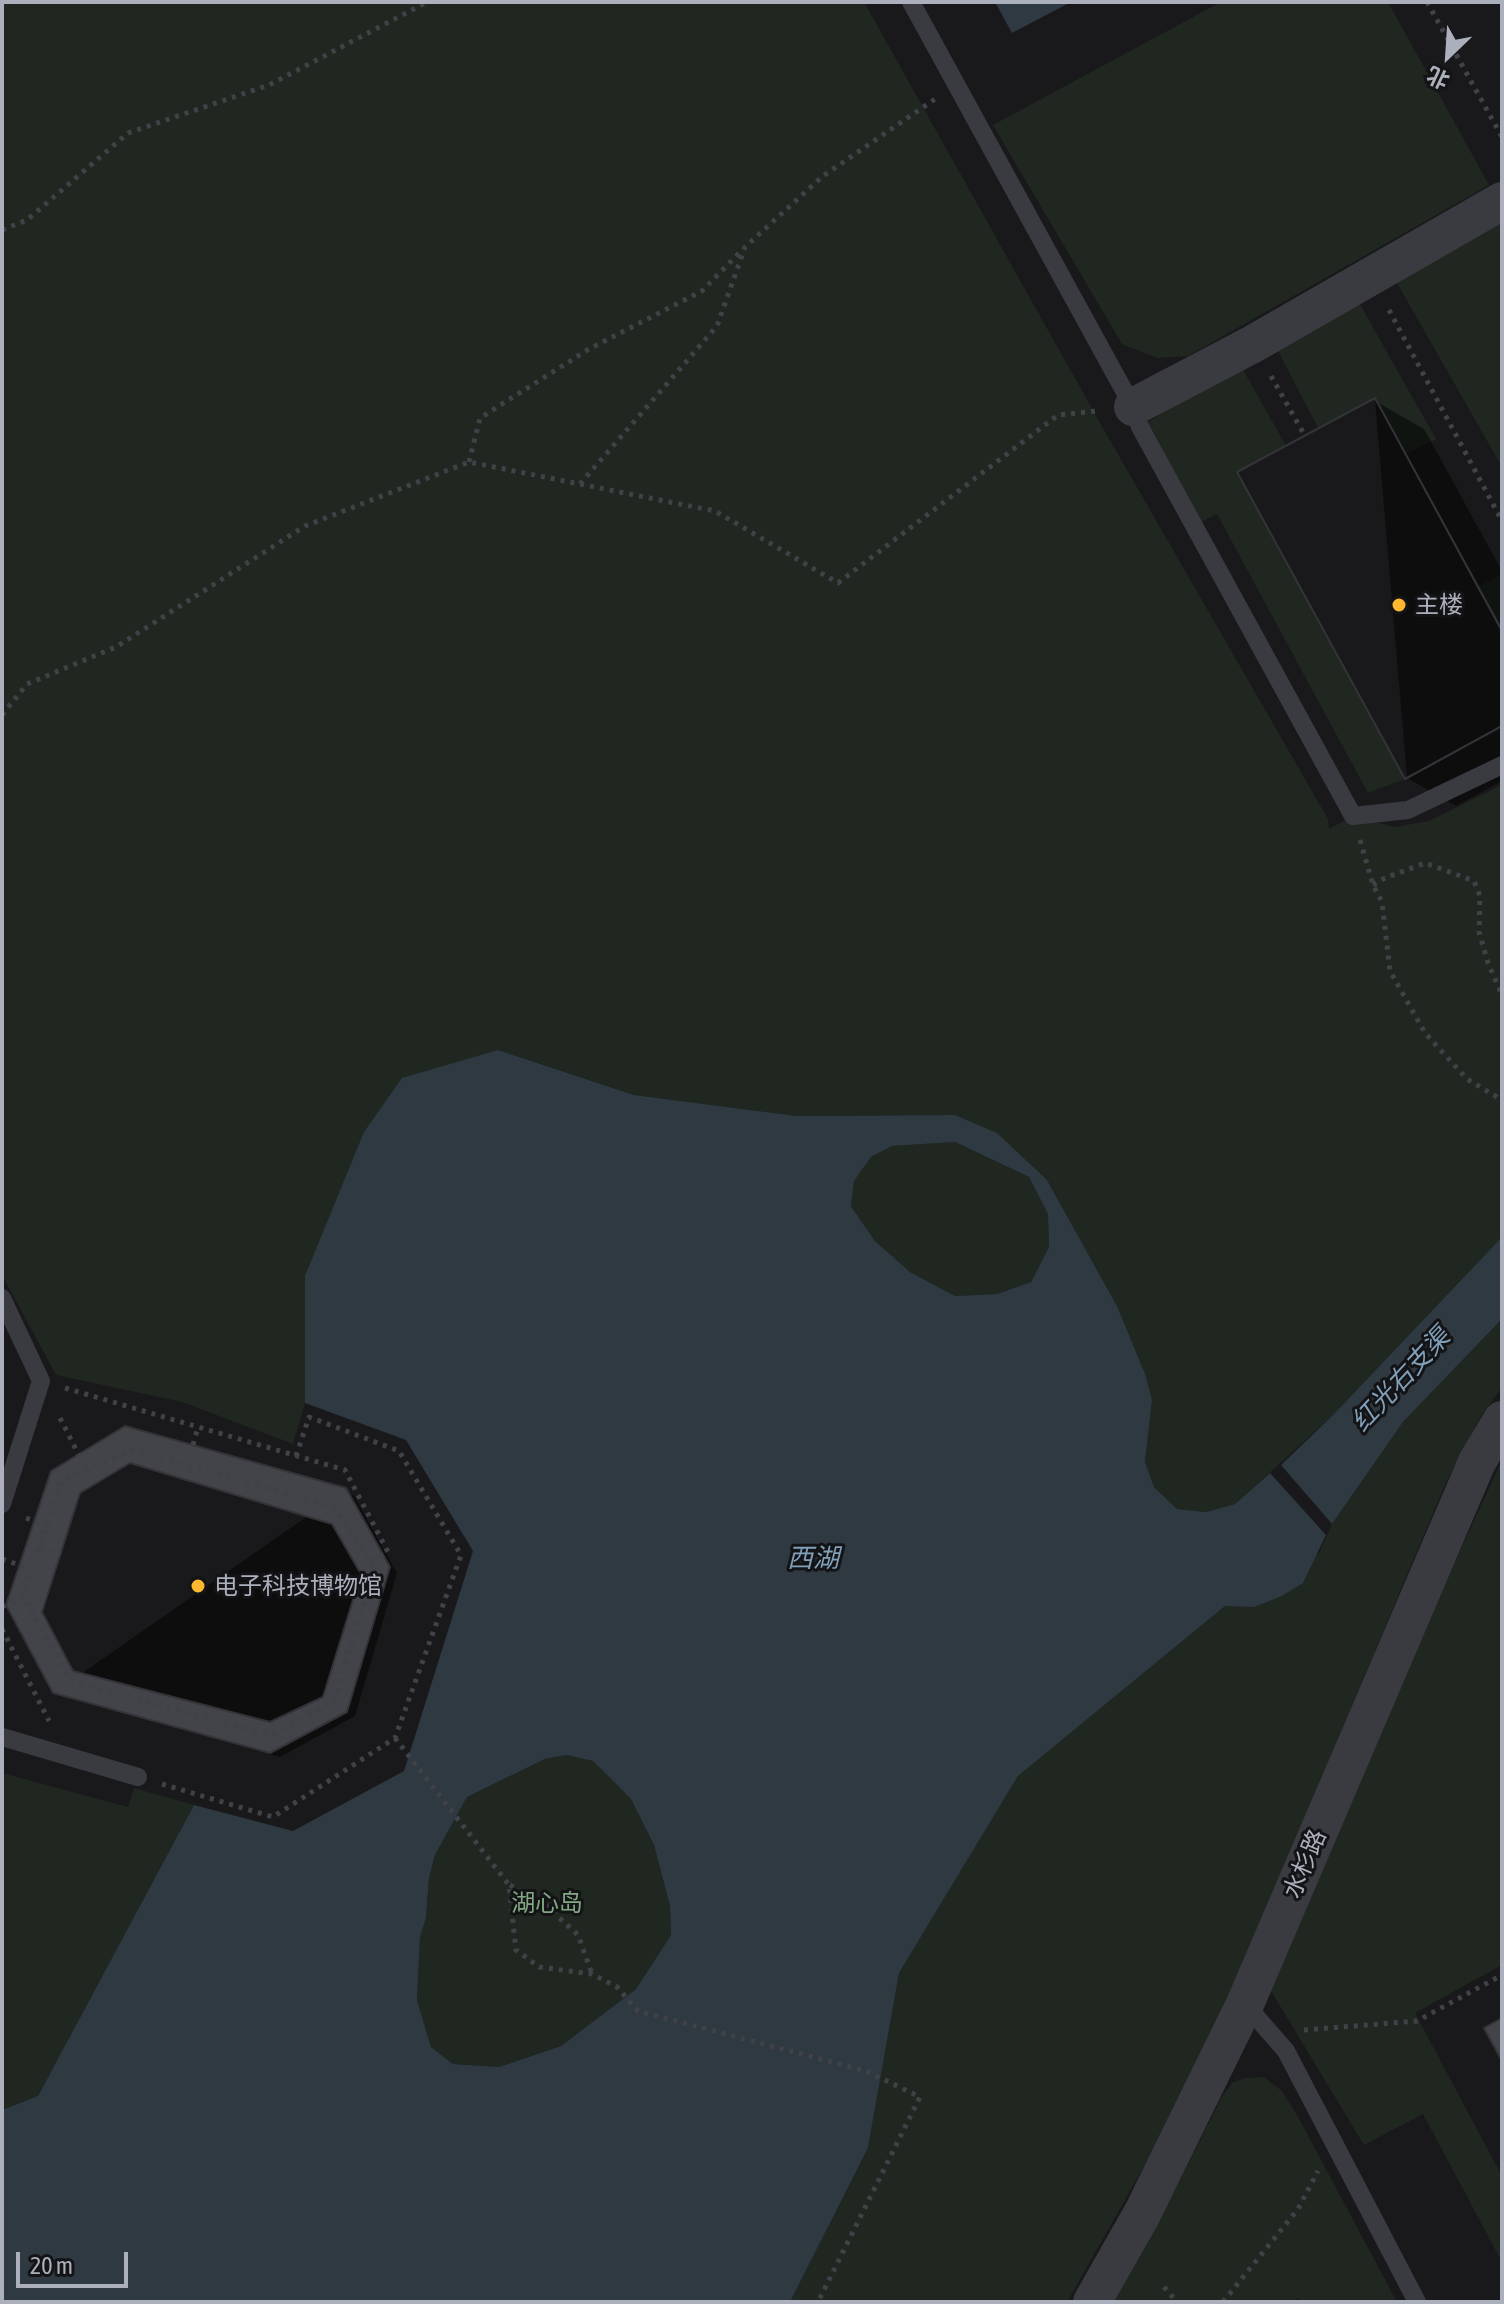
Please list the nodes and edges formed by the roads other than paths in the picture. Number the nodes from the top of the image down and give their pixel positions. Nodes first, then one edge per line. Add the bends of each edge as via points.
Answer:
1 (911, 2) edge
2 (1502, 201) edge
3 (1133, 407) junction
4 (1502, 765) edge
5 (2, 1298) edge
6 (1502, 1420) edge
7 (2, 1504) edge
8 (2, 1737) edge
9 (138, 1777) road end
10 (1245, 2004) junction
11 (1092, 2302) edge
12 (1417, 2302) edge

1 - 3 lane
2 - 3 street
3 - 4 lane via 1353,816 1408,810
5 - 7 lane via 41,1381
6 - 10 street, 水杉路 via 1477,1462
8 - 9 lane
10 - 11 street, 水杉路 via 1142,2214
10 - 12 lane via 1286,2051

